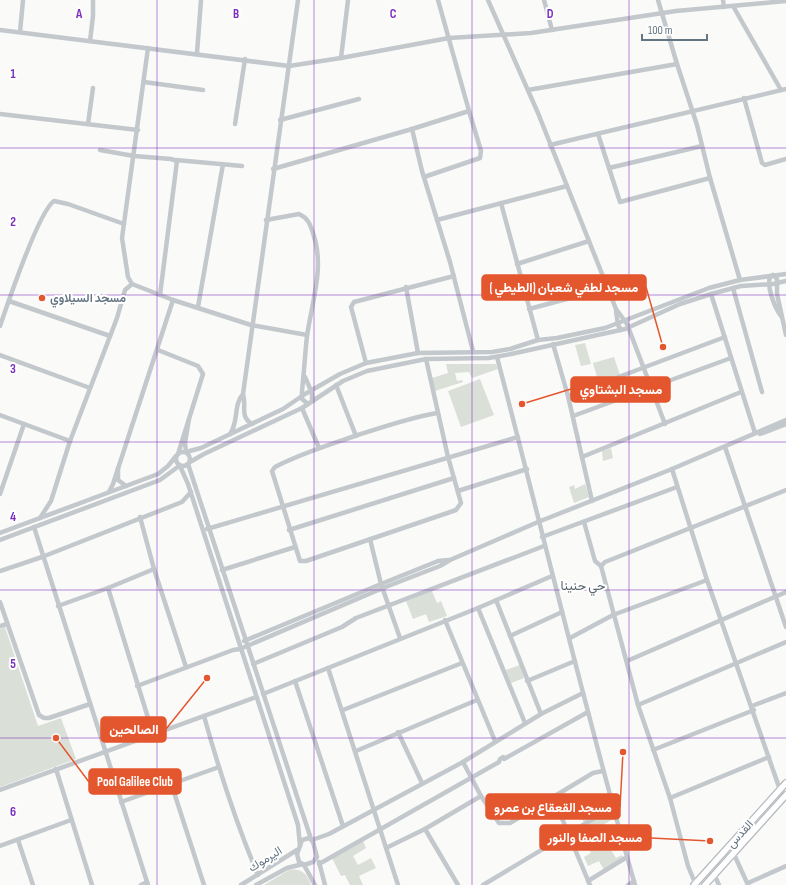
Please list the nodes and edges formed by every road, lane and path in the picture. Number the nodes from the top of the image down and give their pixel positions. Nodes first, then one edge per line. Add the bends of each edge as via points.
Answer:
1 (23, 0) edge
2 (93, 0) edge
3 (201, 0) edge
4 (298, 0) edge
5 (348, 0) edge
6 (438, 0) edge
7 (488, 0) edge
8 (544, 0) edge
9 (658, 0) edge
10 (723, 0) edge
11 (786, 1) edge
12 (724, 6) junction
13 (733, 6) junction
14 (663, 12) junction
15 (0, 30) edge
16 (552, 30) junction
17 (20, 32) junction
18 (504, 34) junction
19 (449, 38) junction
20 (90, 41) junction
21 (148, 48) junction
22 (197, 53) junction
23 (341, 58) junction
24 (245, 59) junction
25 (677, 64) junction
26 (289, 66) junction
27 (144, 82) junction
28 (93, 88) dead end
29 (202, 90) dead end
30 (528, 90) junction
31 (784, 90) edge
32 (744, 98) junction
33 (359, 99) dead end
34 (692, 110) junction
35 (469, 111) junction
36 (0, 114) edge
37 (280, 120) junction
38 (88, 124) junction
39 (235, 124) dead end
40 (412, 129) junction
41 (138, 130) junction
42 (598, 134) junction
43 (550, 145) junction
44 (702, 146) junction
45 (100, 150) dead end
46 (134, 156) junction
47 (786, 159) edge
48 (176, 160) junction
49 (223, 164) junction
50 (242, 166) dead end
51 (609, 168) junction
52 (273, 169) junction
53 (424, 177) junction
54 (710, 178) junction
55 (567, 186) junction
56 (501, 203) junction
57 (266, 220) junction
58 (437, 220) junction
59 (124, 224) junction
60 (589, 241) junction
61 (516, 264) junction
62 (786, 274) edge
63 (772, 275) junction
64 (454, 276) junction
65 (740, 280) junction
66 (786, 281) edge
67 (132, 284) junction
68 (769, 284) junction
69 (777, 284) junction
70 (406, 287) junction
71 (608, 288) junction
72 (733, 288) junction
73 (160, 294) junction
74 (711, 294) junction
75 (173, 300) junction
76 (9, 301) junction
77 (198, 308) junction
78 (529, 309) junction
79 (616, 309) junction
80 (781, 316) junction
81 (624, 320) junction
82 (617, 323) junction
83 (251, 324) junction
84 (0, 326) edge
85 (628, 328) junction
86 (621, 330) junction
87 (308, 335) junction
88 (786, 335) edge
89 (110, 336) junction
90 (725, 337) junction
91 (538, 340) junction
92 (552, 344) junction
93 (539, 347) junction
94 (158, 350) junction
95 (473, 351) junction
96 (418, 353) junction
97 (0, 355) edge
98 (498, 357) junction
99 (731, 358) junction
100 (426, 359) junction
101 (366, 363) junction
102 (644, 368) junction
103 (304, 376) junction
104 (336, 385) junction
105 (651, 387) junction
106 (90, 388) junction
107 (311, 390) junction
108 (741, 392) junction
109 (762, 392) dead end
110 (243, 394) junction
111 (302, 396) junction
112 (568, 396) junction
113 (310, 403) junction
114 (302, 408) junction
115 (437, 413) junction
116 (0, 415) edge
117 (573, 416) junction
118 (189, 419) junction
119 (786, 420) edge
120 (24, 424) junction
121 (252, 424) junction
122 (665, 424) junction
123 (786, 424) edge
124 (229, 434) junction
125 (753, 434) junction
126 (356, 436) junction
127 (518, 437) junction
128 (70, 441) junction
129 (725, 446) junction
130 (319, 448) junction
131 (186, 452) junction
132 (177, 455) junction
133 (448, 457) junction
134 (582, 457) junction
135 (189, 463) junction
136 (180, 466) junction
137 (118, 468) junction
138 (527, 469) junction
139 (672, 469) junction
140 (454, 478) junction
141 (126, 486) junction
142 (677, 487) junction
143 (196, 490) junction
144 (786, 490) edge
145 (458, 491) junction
146 (109, 492) junction
147 (191, 492) junction
148 (0, 494) edge
149 (51, 501) junction
150 (592, 501) junction
151 (182, 502) junction
152 (200, 503) junction
153 (746, 504) junction
154 (194, 505) junction
155 (282, 506) junction
156 (58, 511) junction
157 (140, 517) junction
158 (40, 518) junction
159 (538, 522) junction
160 (584, 522) junction
161 (34, 527) junction
162 (209, 528) junction
163 (690, 529) junction
164 (202, 530) junction
165 (289, 530) junction
166 (0, 533) edge
167 (542, 537) junction
168 (370, 539) junction
169 (0, 540) edge
170 (295, 546) junction
171 (544, 546) junction
172 (42, 557) junction
173 (601, 566) junction
174 (154, 569) junction
175 (222, 570) junction
176 (0, 571) edge
177 (552, 576) junction
178 (707, 580) junction
179 (382, 586) junction
180 (108, 588) junction
181 (786, 592) edge
182 (777, 597) junction
183 (496, 600) junction
184 (0, 602) edge
185 (58, 606) junction
186 (388, 606) junction
187 (478, 608) junction
188 (562, 612) junction
189 (613, 616) junction
190 (445, 620) junction
191 (722, 622) junction
192 (7, 624) junction
193 (0, 626) edge
194 (786, 627) edge
195 (510, 636) junction
196 (400, 638) junction
197 (570, 638) junction
198 (245, 641) junction
199 (786, 642) edge
200 (238, 643) junction
201 (247, 646) junction
202 (240, 649) junction
203 (233, 650) junction
204 (575, 661) junction
205 (627, 661) junction
206 (462, 663) junction
207 (737, 663) junction
208 (253, 664) junction
209 (186, 667) junction
210 (328, 668) junction
211 (295, 681) junction
212 (527, 681) junction
213 (137, 686) junction
214 (583, 693) junction
215 (786, 693) edge
216 (263, 694) junction
217 (256, 697) junction
218 (477, 700) junction
219 (90, 704) junction
220 (638, 705) junction
221 (753, 708) junction
222 (343, 710) junction
223 (588, 712) junction
224 (541, 714) junction
225 (204, 716) junction
226 (525, 723) junction
227 (398, 732) junction
228 (153, 734) junction
229 (495, 741) junction
230 (653, 750) junction
231 (104, 751) junction
232 (356, 751) junction
233 (769, 757) junction
234 (463, 762) junction
235 (219, 767) junction
236 (56, 769) junction
237 (603, 771) junction
238 (472, 778) junction
239 (171, 783) junction
240 (422, 783) junction
241 (786, 783) edge
242 (0, 790) edge
243 (780, 790) junction
244 (786, 795) edge
245 (481, 796) junction
246 (553, 797) junction
247 (670, 798) junction
248 (121, 802) junction
249 (613, 808) junction
250 (374, 809) junction
251 (71, 820) junction
252 (343, 826) junction
253 (425, 828) junction
254 (380, 830) junction
255 (568, 833) junction
256 (322, 837) junction
257 (312, 839) junction
258 (18, 840) junction
259 (0, 846) edge
260 (299, 847) junction
261 (315, 848) junction
262 (386, 848) junction
263 (734, 852) junction
264 (316, 853) junction
265 (627, 857) junction
266 (304, 864) junction
267 (319, 864) junction
268 (786, 866) edge
269 (714, 874) junction
270 (258, 875) junction
271 (147, 883) edge
272 (589, 883) edge
273 (635, 883) edge
274 (695, 884) edge
275 (748, 884) edge
276 (33, 885) edge
277 (92, 885) edge
278 (141, 885) edge
279 (204, 885) edge
280 (241, 885) edge
281 (256, 885) edge
282 (315, 885) edge
283 (325, 885) edge
284 (398, 885) edge
285 (458, 885) edge
286 (483, 885) edge
287 (628, 885) edge
288 (705, 885) edge
289 (719, 885) edge

1 - 17 street
2 - 20 street
3 - 22 street
4 - 26 street
5 - 23 street
6 - 19 street
7 - 18 street
8 - 16 street
9 - 14 street
10 - 12 street
11 - 13 street
12 - 13 street
12 - 14 street
13 - 31 street
14 - 16 street
14 - 25 street
15 - 17 street
16 - 18 street
17 - 20 street
18 - 19 street
18 - 30 street
19 - 23 street
19 - 35 street
20 - 21 street
21 - 22 street
21 - 27 street
22 - 24 street
23 - 26 street
24 - 26 street
24 - 39 street
25 - 30 street
25 - 34 street
26 - 37 street
27 - 29 street
27 - 41 street
28 - 38 street
30 - 43 street
31 - 32 street
32 - 34 street
32 - 47 street via 762,163 765,165
33 - 37 street
34 - 42 street
34 - 44 street
35 - 40 street
35 - 53 street via 481,150 480,158
36 - 38 street
37 - 52 street
38 - 41 street
40 - 52 street
40 - 53 street
41 - 46 street
42 - 43 street
42 - 51 street
43 - 55 street
44 - 51 street
44 - 54 street
45 - 46 street
46 - 48 street
46 - 59 street
48 - 49 street
48 - 73 street via 165,270
49 - 50 street
49 - 77 street
51 - 54 street via 620,202
52 - 57 street
53 - 58 street
54 - 65 street
55 - 56 street
55 - 60 street
56 - 58 street
56 - 61 street
57 - 83 street
57 - 87 street via 299,214 308,220 319,255
58 - 64 street
59 - 67 street via 122,238 125,268
59 - 76 street via 54,201 40,221
60 - 61 street
60 - 71 street
61 - 78 street
62 - 63 street
63 - 65 street
63 - 68 street
63 - 69 street via 777,279
64 - 70 street
64 - 95 street
65 - 81 street via 699,291
66 - 69 street
67 - 73 street
67 - 89 street via 125,290
68 - 69 street
68 - 72 street
68 - 80 street via 776,309
69 - 80 street
70 - 96 street
70 - 101 street via 351,305
71 - 78 street
71 - 79 street
72 - 74 street
72 - 109 street
73 - 75 street
74 - 85 street via 680,304
74 - 90 street
75 - 77 street
75 - 94 street
76 - 84 street
76 - 89 street
77 - 83 street
78 - 91 street
79 - 81 street
79 - 82 street
80 - 88 street
81 - 82 street
81 - 85 street
82 - 86 street
82 - 91 street via 594,330
83 - 87 street
83 - 110 street
85 - 86 street
85 - 102 street
86 - 92 street
87 - 103 street
89 - 106 street
90 - 99 street
90 - 102 street
91 - 93 street via 542,342
91 - 93 street via 534,344
91 - 95 street via 504,350
92 - 93 street
92 - 112 street
93 - 98 street
94 - 118 street via 195,364 202,371
94 - 137 street
95 - 96 street
96 - 101 street
97 - 106 street
98 - 100 street
98 - 127 street
99 - 105 street
99 - 108 street
100 - 104 street via 367,371
100 - 115 street
101 - 107 street via 348,369
102 - 105 street
102 - 112 street
103 - 107 street
103 - 111 street
104 - 113 street
104 - 126 street
105 - 117 street
105 - 122 street
106 - 128 street
107 - 111 street
107 - 113 street
108 - 122 street
108 - 125 street
110 - 121 street via 244,414
110 - 124 street via 239,401 234,427
111 - 113 street via 303,401
111 - 121 street
112 - 117 street
113 - 114 street
114 - 130 street
114 - 135 street
115 - 126 street via 419,416
115 - 133 street
116 - 120 street
117 - 134 street
118 - 131 street
118 - 132 street
119 - 125 street
120 - 128 street
120 - 148 street
121 - 124 street
122 - 134 street
123 - 125 street via 756,436
124 - 131 street via 201,448
125 - 129 street
126 - 130 street
127 - 133 street
127 - 138 street
128 - 149 street
129 - 139 street
129 - 153 street
130 - 155 street via 272,471
131 - 132 street
131 - 135 street via 190,456
132 - 136 street via 176,462
132 - 141 street via 158,474
133 - 140 street
133 - 155 street
134 - 150 street
135 - 136 street
135 - 143 street
136 - 147 street
136 - 161 street via 160,480
137 - 141 street via 118,480
137 - 146 street
138 - 145 street
138 - 159 street
139 - 142 street
139 - 150 street
140 - 145 street
140 - 165 street
141 - 146 street
142 - 160 street
142 - 163 street
143 - 147 street
143 - 152 street
144 - 153 street
145 - 168 street via 461,504 456,510
146 - 156 street
147 - 151 street
147 - 154 street
149 - 156 street
149 - 158 street
150 - 159 street
151 - 154 street
151 - 157 street
152 - 154 street
152 - 162 street
153 - 163 street
153 - 182 street
154 - 164 street
155 - 162 street
155 - 165 street
156 - 158 street
157 - 172 street
157 - 174 street
158 - 166 street
159 - 167 street
159 - 179 street via 440,566
160 - 167 street
160 - 173 street via 595,561
161 - 169 street
161 - 172 street
162 - 164 street
162 - 175 street
163 - 173 street via 605,562
163 - 178 street
164 - 200 street
165 - 170 street
167 - 171 street
168 - 170 street via 302,562
168 - 179 street
170 - 175 street
171 - 177 street
171 - 186 street
172 - 176 street
172 - 185 street
173 - 189 street
174 - 180 street
174 - 209 street
175 - 198 street
177 - 183 street
177 - 188 street
178 - 189 street
178 - 191 street
179 - 186 street
179 - 198 street
179 - 201 street
180 - 185 street
180 - 213 street
181 - 182 street
182 - 191 street
182 - 194 street
183 - 187 street
183 - 195 street
184 - 192 street
185 - 219 street
186 - 196 street
186 - 208 street
187 - 190 street
187 - 226 street
188 - 195 street
188 - 197 street
189 - 197 street
189 - 205 street
190 - 196 street
190 - 206 street
191 - 205 street
191 - 207 street
192 - 193 street
192 - 219 street via 41,717 49,718
195 - 212 street
196 - 210 street
197 - 204 street
198 - 200 street
198 - 201 street
199 - 207 street
200 - 202 street
200 - 203 street
201 - 202 street
201 - 208 street
202 - 203 street
202 - 217 street
203 - 209 street
204 - 212 street
204 - 214 street
205 - 220 street
206 - 218 street
206 - 222 street
207 - 220 street
207 - 221 street
208 - 216 street
209 - 213 street
210 - 211 street
210 - 222 street
211 - 216 street
211 - 252 street
212 - 224 street
213 - 228 street
214 - 223 street
214 - 224 street
215 - 221 street
216 - 257 street
217 - 225 street
217 - 260 street via 298,825
218 - 227 street
218 - 229 street
219 - 231 street
220 - 230 street
221 - 230 street
221 - 233 street
222 - 232 street
223 - 237 street
223 - 238 street via 504,759 503,757
224 - 226 street
225 - 228 street
225 - 235 street
226 - 229 street
227 - 232 street
227 - 240 street
228 - 231 street
229 - 234 street
230 - 247 street
231 - 236 street
231 - 248 street
232 - 250 street
233 - 243 street
233 - 247 street
234 - 238 street
234 - 240 street
235 - 239 street
235 - 270 street
236 - 242 street
236 - 251 street
237 - 246 street via 592,773
237 - 249 street
238 - 245 street
238 - 254 street
239 - 248 street
239 - 279 street
240 - 250 street
241 - 243 main road, القدس
243 - 274 main road, القدس
244 - 263 main road, القدس
245 - 246 street via 499,824 510,823
245 - 253 street
246 - 255 street
247 - 274 street
248 - 271 street
249 - 255 street
249 - 265 street
250 - 252 street
250 - 254 street
251 - 258 street
251 - 277 street
252 - 256 street
253 - 262 street
253 - 285 street
254 - 262 street
254 - 267 street
255 - 272 street
255 - 286 street
256 - 257 street
256 - 261 street
257 - 260 street via 304,839
257 - 261 street
258 - 259 street
258 - 276 street
260 - 266 street via 297,857
260 - 270 street, اليرموك
261 - 264 street
262 - 284 street
263 - 269 main road, القدس
263 - 275 street
264 - 266 street via 314,862
264 - 267 street
265 - 272 street
265 - 273 street
266 - 281 street via 287,868
266 - 282 street
267 - 283 street
268 - 275 street
269 - 288 main road, القدس
269 - 289 street
270 - 280 street, اليرموك
271 - 278 street
273 - 287 street

